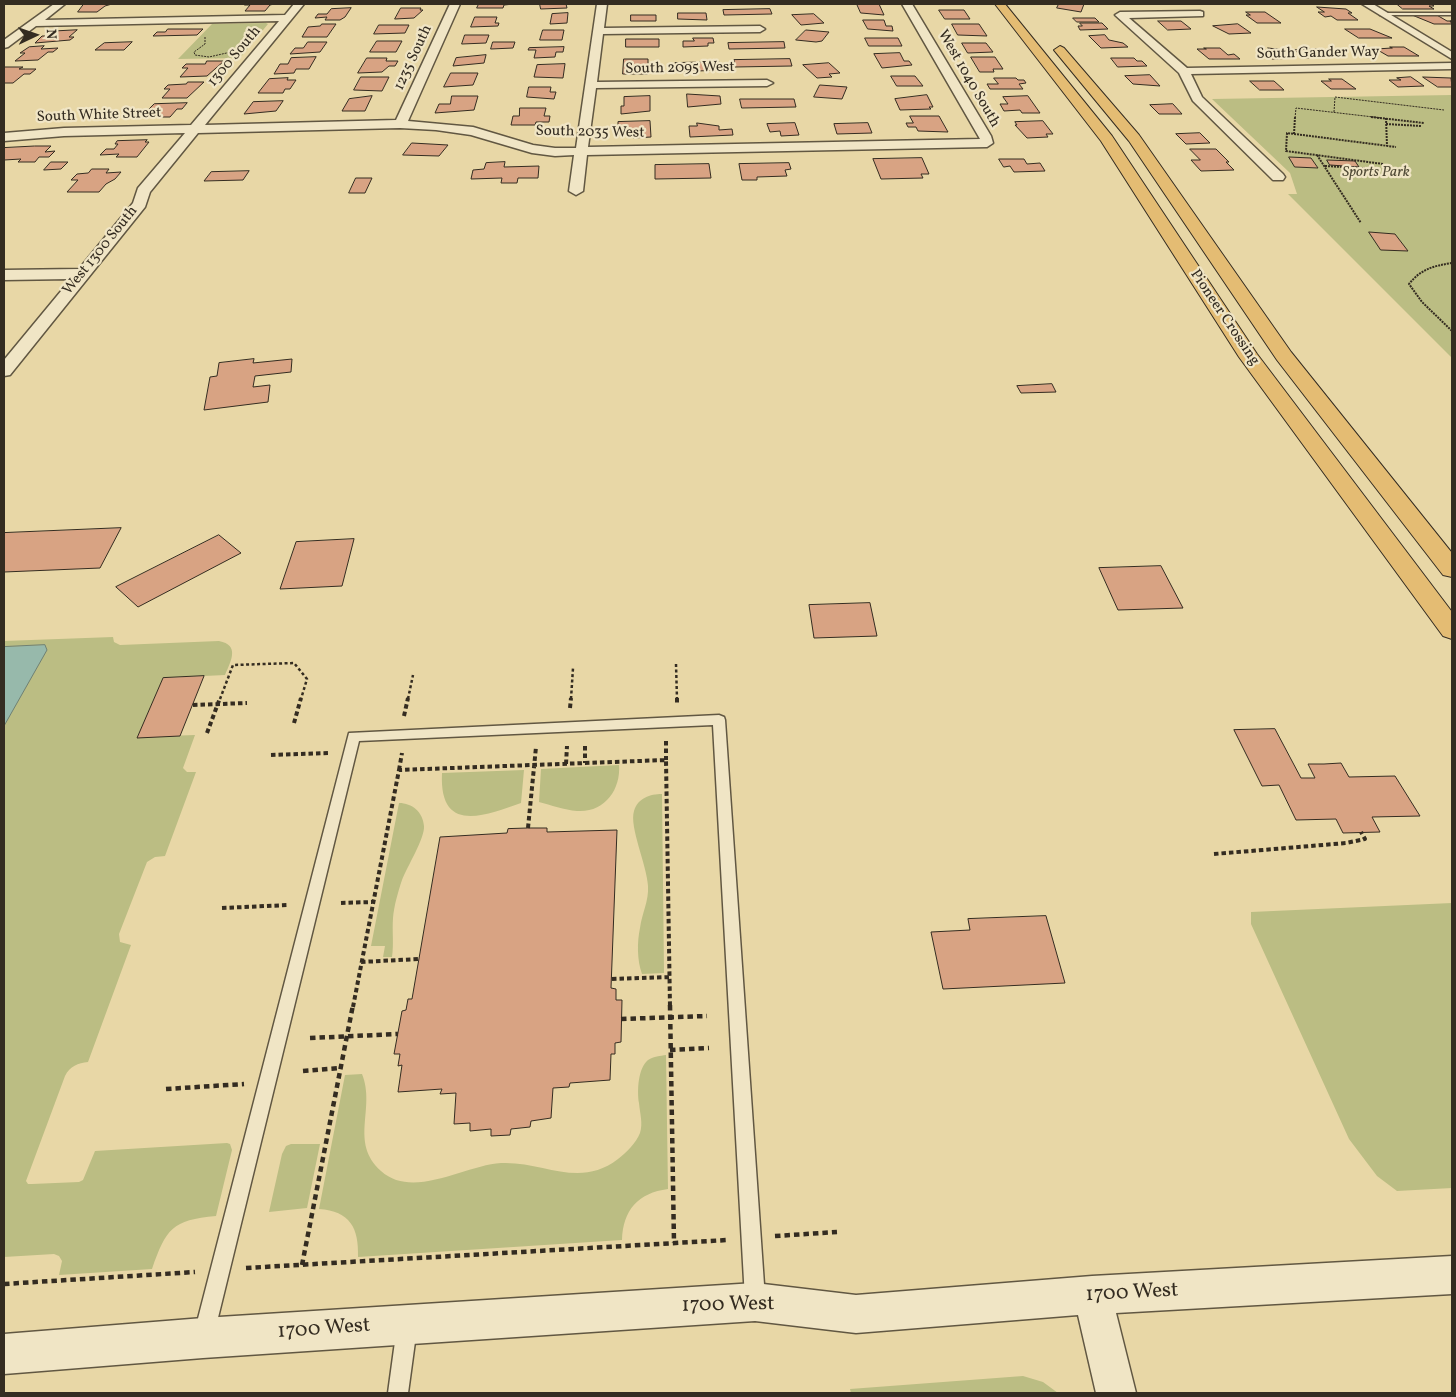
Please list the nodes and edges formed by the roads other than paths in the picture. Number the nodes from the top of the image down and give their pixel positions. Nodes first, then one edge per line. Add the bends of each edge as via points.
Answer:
1 (60, 4) edge
2 (299, 4) edge
3 (455, 4) edge
4 (602, 4) edge
5 (907, 4) edge
6 (1000, 4) edge
7 (1367, 4) edge
8 (1200, 14) dead end
9 (1382, 14) junction
10 (1452, 14) edge
11 (286, 18) junction
12 (34, 22) junction
13 (760, 29) dead end
14 (599, 31) junction
15 (1052, 40) dead end
16 (4, 45) edge
17 (1452, 56) edge
18 (1452, 66) edge
19 (1184, 72) junction
20 (767, 82) dead end
21 (592, 85) junction
22 (400, 124) junction
23 (195, 129) junction
24 (4, 137) edge
25 (987, 144) joint
26 (582, 152) junction
27 (1278, 177) dead end
28 (576, 192) dead end
29 (83, 274) junction
30 (4, 275) edge
31 (4, 371) edge
32 (1452, 569) edge
33 (1452, 630) edge
34 (1452, 1276) edge
35 (1092, 1295) junction
36 (755, 1302) junction
37 (407, 1325) junction
38 (203, 1338) junction
39 (4, 1354) edge
40 (398, 1393) edge
41 (1116, 1393) edge

1 - 12 street
2 - 11 street, 1300 South
3 - 22 street, 1235 South
4 - 14 street
5 - 25 street, West 1040 South
6 - 33 highway, Pioneer Crossing via 1107,138 1249,357
7 - 9 street
8 - 19 street via 1120,14
9 - 10 lane
9 - 17 street
11 - 12 street
11 - 23 street, 1300 South
12 - 16 street
13 - 14 street
14 - 21 street
15 - 32 highway, Pioneer Crossing via 1129,132 1284,356
18 - 19 street, South Gander Way
19 - 27 street via 1197,99
20 - 21 street, South 2095 West
21 - 26 street
22 - 23 street, South 2035 West
22 - 26 street, South 2035 West via 473,131 532,149
23 - 24 street, South White Street
23 - 29 street, West 1300 South via 143,191 140,204
25 - 26 street, South 2035 West
26 - 28 street
29 - 30 street
29 - 31 street, West 1300 South
34 - 35 street, 1700 West
35 - 36 street, 1700 West via 856,1314
35 - 41 street
36 - 37 street, 1700 West
36 - 38 lane via 719,720 354,736
37 - 38 street, 1700 West
37 - 40 lane
38 - 39 street, 1700 West

